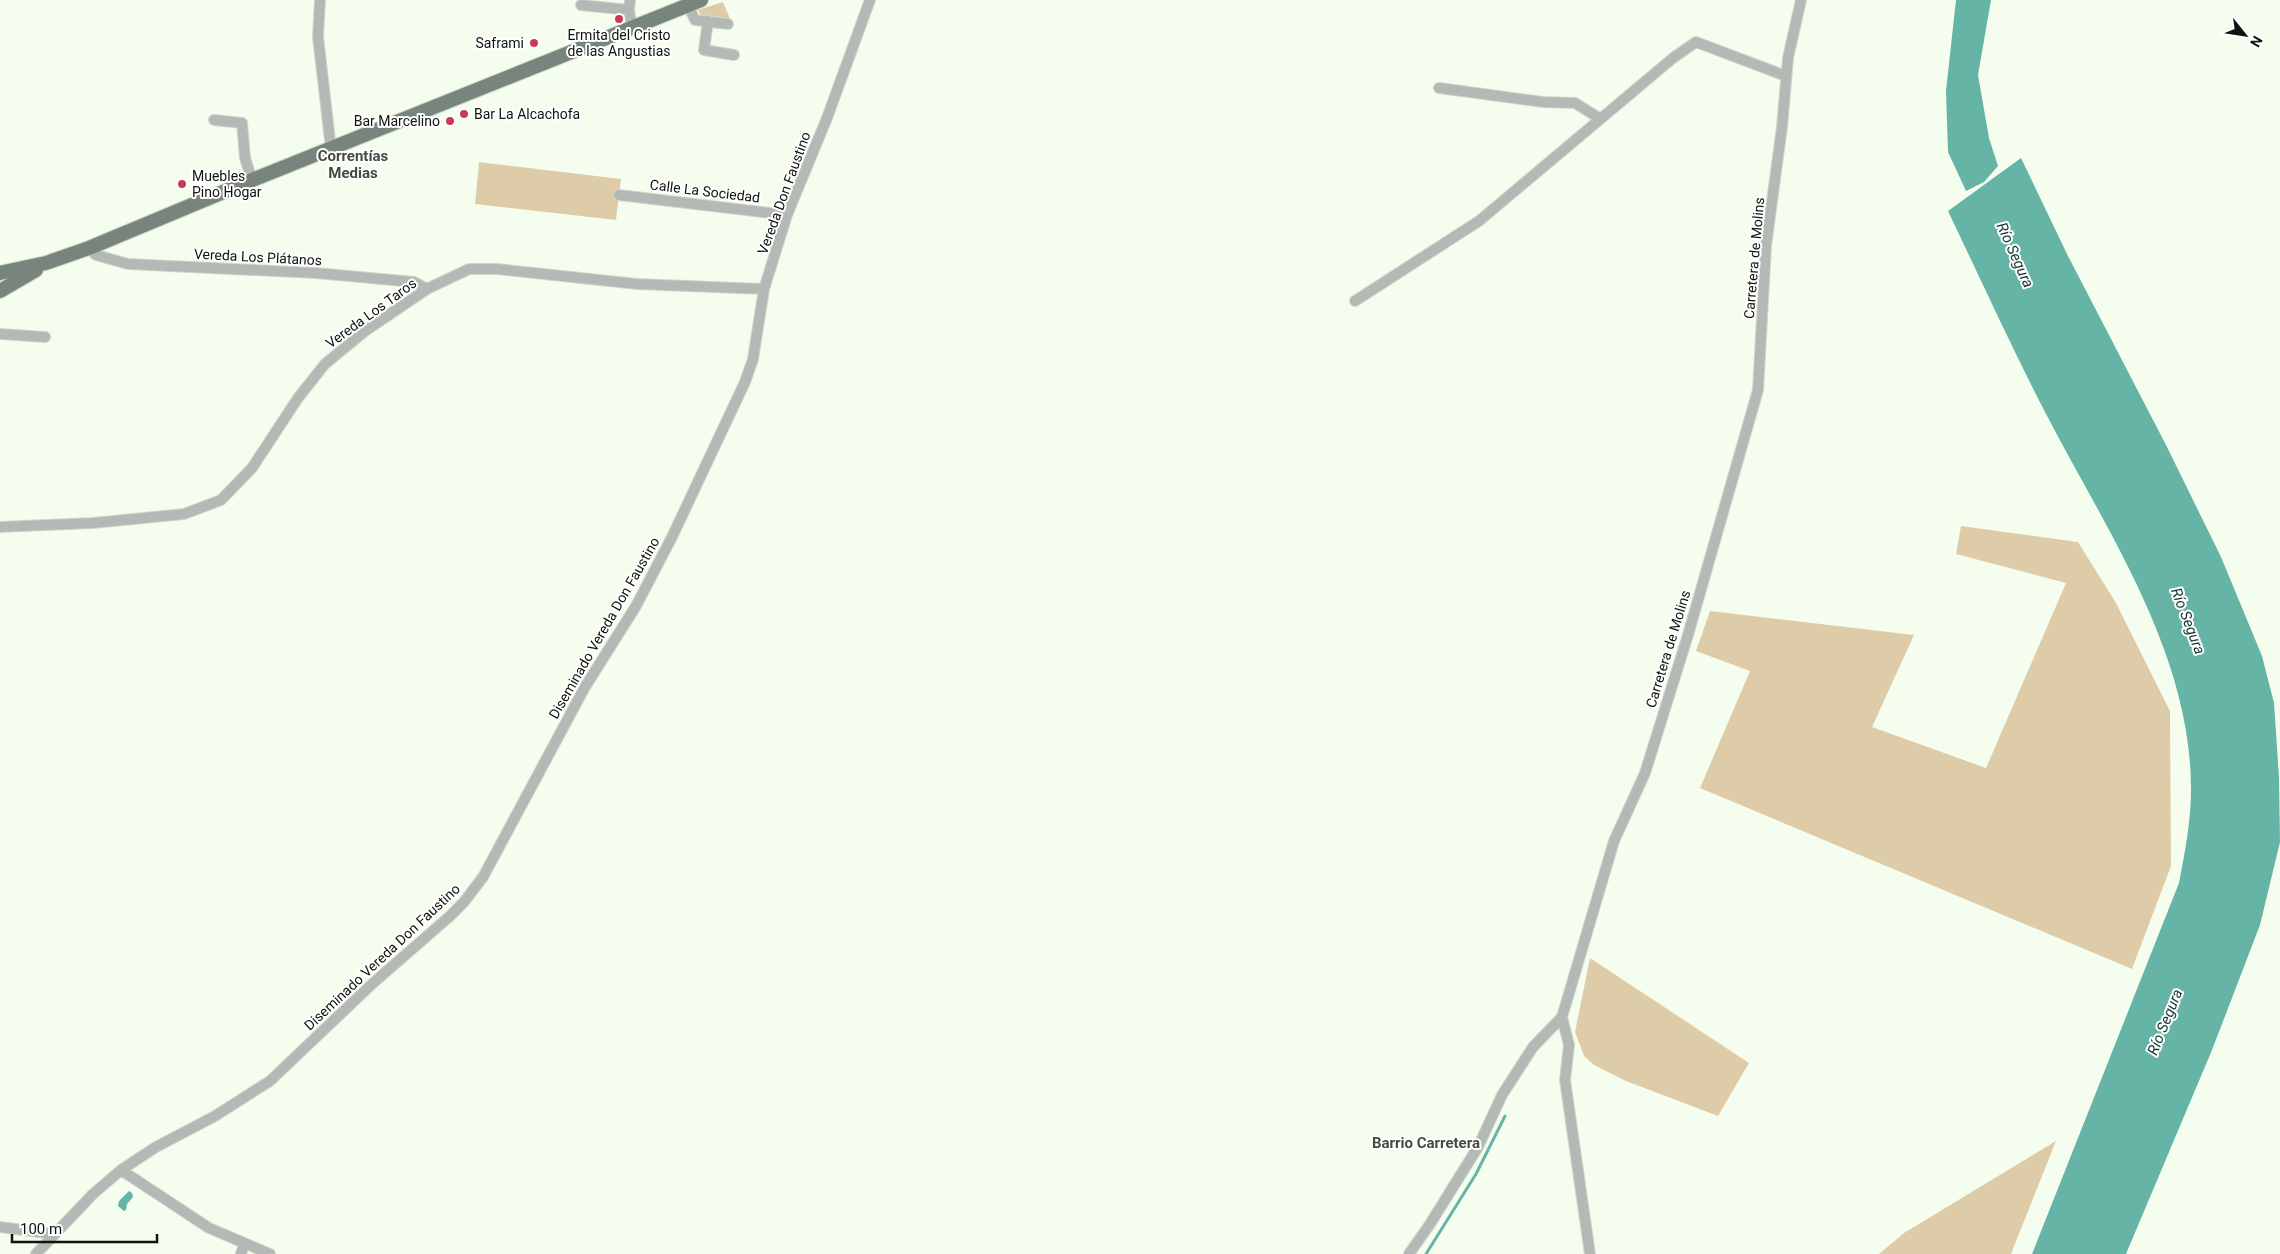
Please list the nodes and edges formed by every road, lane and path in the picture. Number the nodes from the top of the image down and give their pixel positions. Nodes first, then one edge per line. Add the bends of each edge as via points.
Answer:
1 (320, 0) edge
2 (870, 0) edge
3 (1801, 0) edge
4 (695, 2) edge
5 (581, 4) dead end
6 (629, 5) edge
7 (708, 21) junction
8 (728, 24) dead end
9 (632, 28) junction
10 (734, 55) dead end
11 (1786, 76) junction
12 (1439, 88) dead end
13 (1600, 118) junction
14 (214, 120) dead end
15 (331, 149) junction
16 (252, 180) junction
17 (619, 195) dead end
18 (787, 215) junction
19 (89, 248) junction
20 (46, 263) junction
21 (0, 273) edge
22 (427, 289) junction
23 (764, 289) junction
24 (0, 291) edge
25 (1354, 301) dead end
26 (0, 334) edge
27 (45, 337) dead end
28 (686, 507) joint
29 (0, 528) edge
30 (1562, 1017) junction
31 (121, 1170) junction
32 (0, 1227) edge
33 (53, 1234) junction
34 (243, 1249) edge
35 (36, 1254) edge
36 (270, 1254) edge
37 (1409, 1254) edge
38 (1590, 1254) edge

1 - 15 street via 318,38
2 - 18 street, Vereda Don Faustino
3 - 11 street, Carretera de Molins
4 - 7 street via 695,20
4 - 9 main road
5 - 6 street
6 - 9 street
7 - 8 street
7 - 10 street via 704,50
9 - 15 main road
11 - 13 street via 1696,42
11 - 30 street, Carretera de Molins via 1766,246 1758,390 1645,773 1614,841
12 - 13 street via 1543,102 1575,103
13 - 25 street via 1478,220
14 - 16 street via 242,124 245,158
15 - 16 main road
16 - 19 main road
17 - 18 street, Calle La Sociedad
18 - 23 street, Vereda Don Faustino
19 - 20 main road
19 - 22 street, Vereda Los Plátanos via 96,255 128,264 316,273 414,282
20 - 21 main road
20 - 24 main road
22 - 23 street, Vereda Los Taros via 470,269 637,284
22 - 29 street, Vereda Los Taros via 365,331 325,364 298,398 252,468 221,500 184,514
23 - 28 street, Vereda Don Faustino via 750,367
26 - 27 street
28 - 31 street, Diseminado Vereda Don Faustino via 636,606 585,687 499,850 464,902 270,1081
30 - 37 street, Carretera de Molins via 1533,1047 1502,1096 1478,1147
30 - 38 street via 1569,1045 1565,1080
31 - 33 street, Diseminado Vereda Don Faustino
31 - 34 street
32 - 33 street
33 - 35 street, Diseminado Vereda Don Faustino
34 - 36 street

